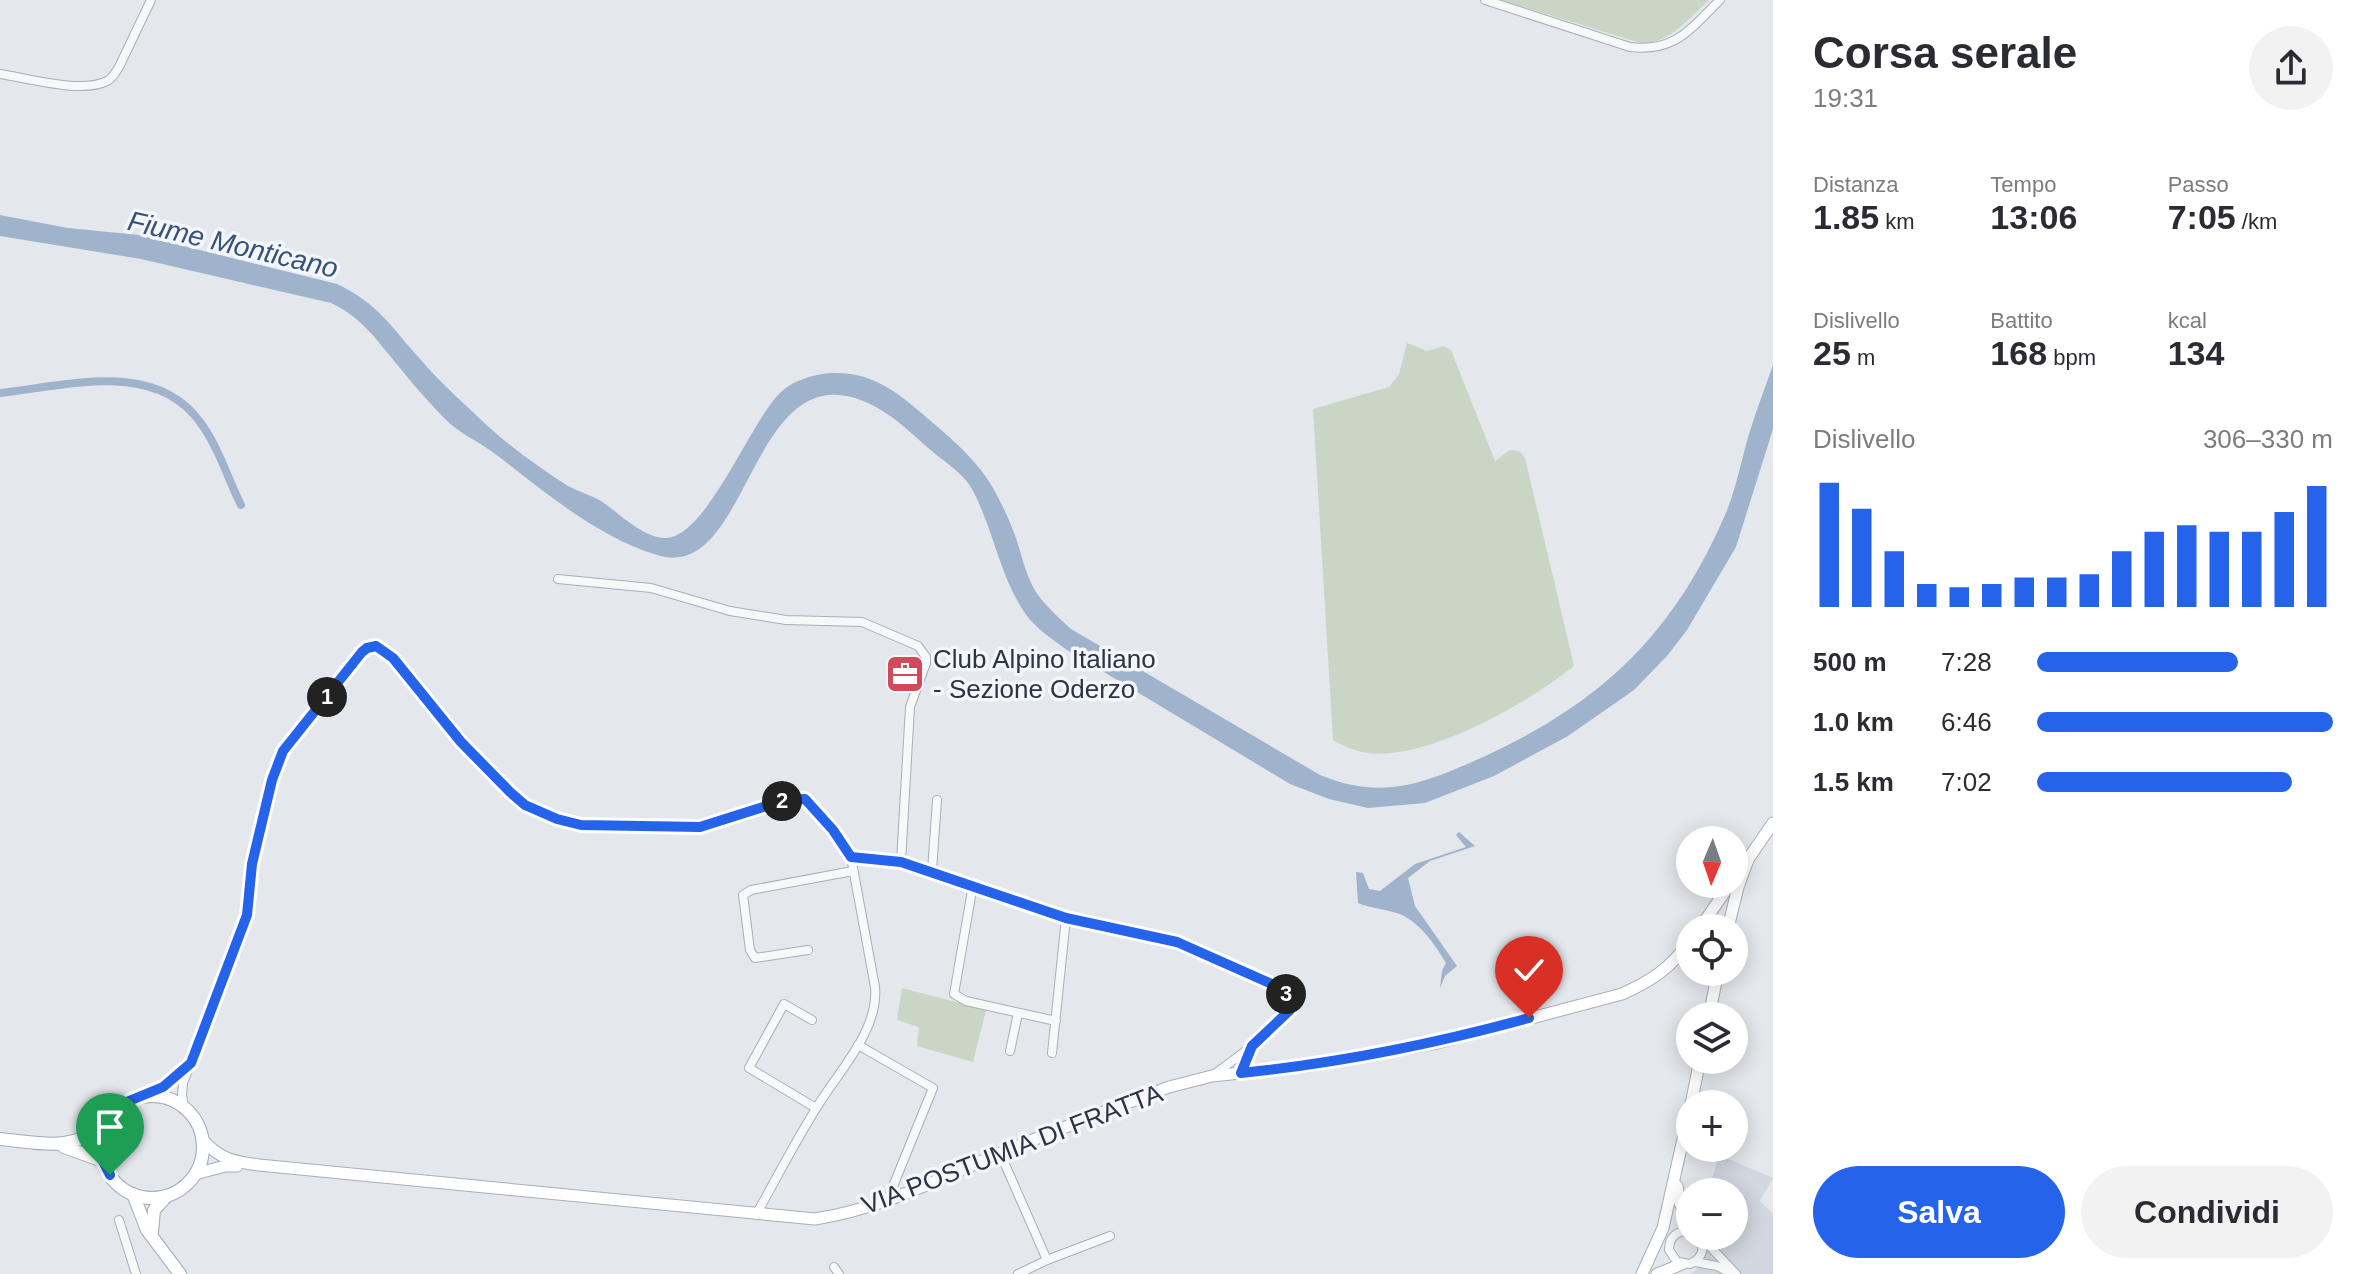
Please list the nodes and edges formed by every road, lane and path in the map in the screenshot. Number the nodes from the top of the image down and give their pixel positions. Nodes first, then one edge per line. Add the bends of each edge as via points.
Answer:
1 (151, 0) edge
2 (1485, 0) edge
3 (1720, 0) edge
4 (0, 74) edge
5 (558, 579) dead end
6 (937, 800) dead end
7 (1773, 823) edge
8 (851, 857) junction
9 (1749, 857) joint
10 (901, 862) junction
11 (853, 871) junction
12 (932, 871) junction
13 (973, 885) junction
14 (1731, 914) edge
15 (1066, 918) junction
16 (808, 950) dead end
17 (1676, 961) edge
18 (1018, 1013) junction
19 (812, 1020) dead end
20 (1056, 1021) junction
21 (858, 1045) junction
22 (1252, 1046) junction
23 (1010, 1051) dead end
24 (1052, 1053) dead end
25 (191, 1063) junction
26 (1241, 1073) junction
27 (1212, 1076) junction
28 (145, 1096) junction
29 (184, 1107) junction
30 (816, 1108) junction
31 (105, 1126) junction
32 (0, 1139) edge
33 (202, 1139) junction
34 (49, 1143) junction
35 (1000, 1153) junction
36 (103, 1161) junction
37 (1678, 1162) edge
38 (259, 1165) junction
39 (195, 1174) junction
40 (1675, 1178) junction
41 (1676, 1183) edge
42 (133, 1194) junction
43 (169, 1194) junction
44 (887, 1201) junction
45 (756, 1215) junction
46 (119, 1220) dead end
47 (1110, 1236) dead end
48 (1676, 1236) edge
49 (154, 1243) junction
50 (1702, 1250) edge
51 (1712, 1250) edge
52 (1047, 1260) junction
53 (1688, 1263) junction
54 (136, 1274) edge
55 (180, 1274) edge
56 (1018, 1274) edge
57 (1642, 1274) edge
58 (1657, 1274) edge
59 (1735, 1274) edge

1 - 4 street via 119,67 105,83 76,86
2 - 3 street via 1630,47 1653,49 1673,43
5 - 10 street via 651,588 730,611 786,620 862,622 918,646 926,663 910,707
6 - 12 street
7 - 9 main road
8 - 10 street
8 - 11 street
8 - 25 street via 805,799 785,800 700,827 570,823 525,805 461,742 393,658 376,646 367,648 283,751 252,864 247,915
9 - 14 main road
10 - 12 street
11 - 16 street via 743,895 755,958
11 - 21 street via 876,995
12 - 13 street
13 - 15 street
13 - 18 street via 954,994
15 - 20 street
15 - 22 street via 1177,942 1282,989 1290,1010
17 - 26 main road, VIA POSTUMIA DI FRATTA via 1622,994 1437,1043
18 - 20 street
18 - 23 street
19 - 30 street via 784,1004 749,1068
20 - 24 street
21 - 30 street
21 - 44 street via 933,1088
22 - 26 street
22 - 27 street
25 - 28 street
25 - 29 street via 183,1083
26 - 27 main road, VIA POSTUMIA DI FRATTA
27 - 35 main road, VIA POSTUMIA DI FRATTA via 1169,1087
28 - 29 main road
28 - 31 main road via 122,1106
29 - 33 main road
30 - 45 street
31 - 34 main road via 75,1143
31 - 36 main road
32 - 34 main road
33 - 38 main road, VIA POSTUMIA DI FRATTA via 229,1161
33 - 39 main road
34 - 36 main road
35 - 44 main road, VIA POSTUMIA DI FRATTA
35 - 52 street
36 - 42 main road via 110,1175
37 - 40 main road
38 - 39 main road, VIA POSTUMIA DI FRATTA
38 - 45 main road, VIA POSTUMIA DI FRATTA
39 - 43 main road
40 - 41 main road
40 - 57 main road via 1663,1228
42 - 43 main road
42 - 49 main road
43 - 49 main road via 154,1210
44 - 45 main road, VIA POSTUMIA DI FRATTA via 815,1219
46 - 54 street
47 - 52 street
48 - 53 street via 1669,1245 1673,1259
49 - 55 main road
50 - 53 street
51 - 59 street
52 - 56 street
53 - 58 main road
53 - 59 street

